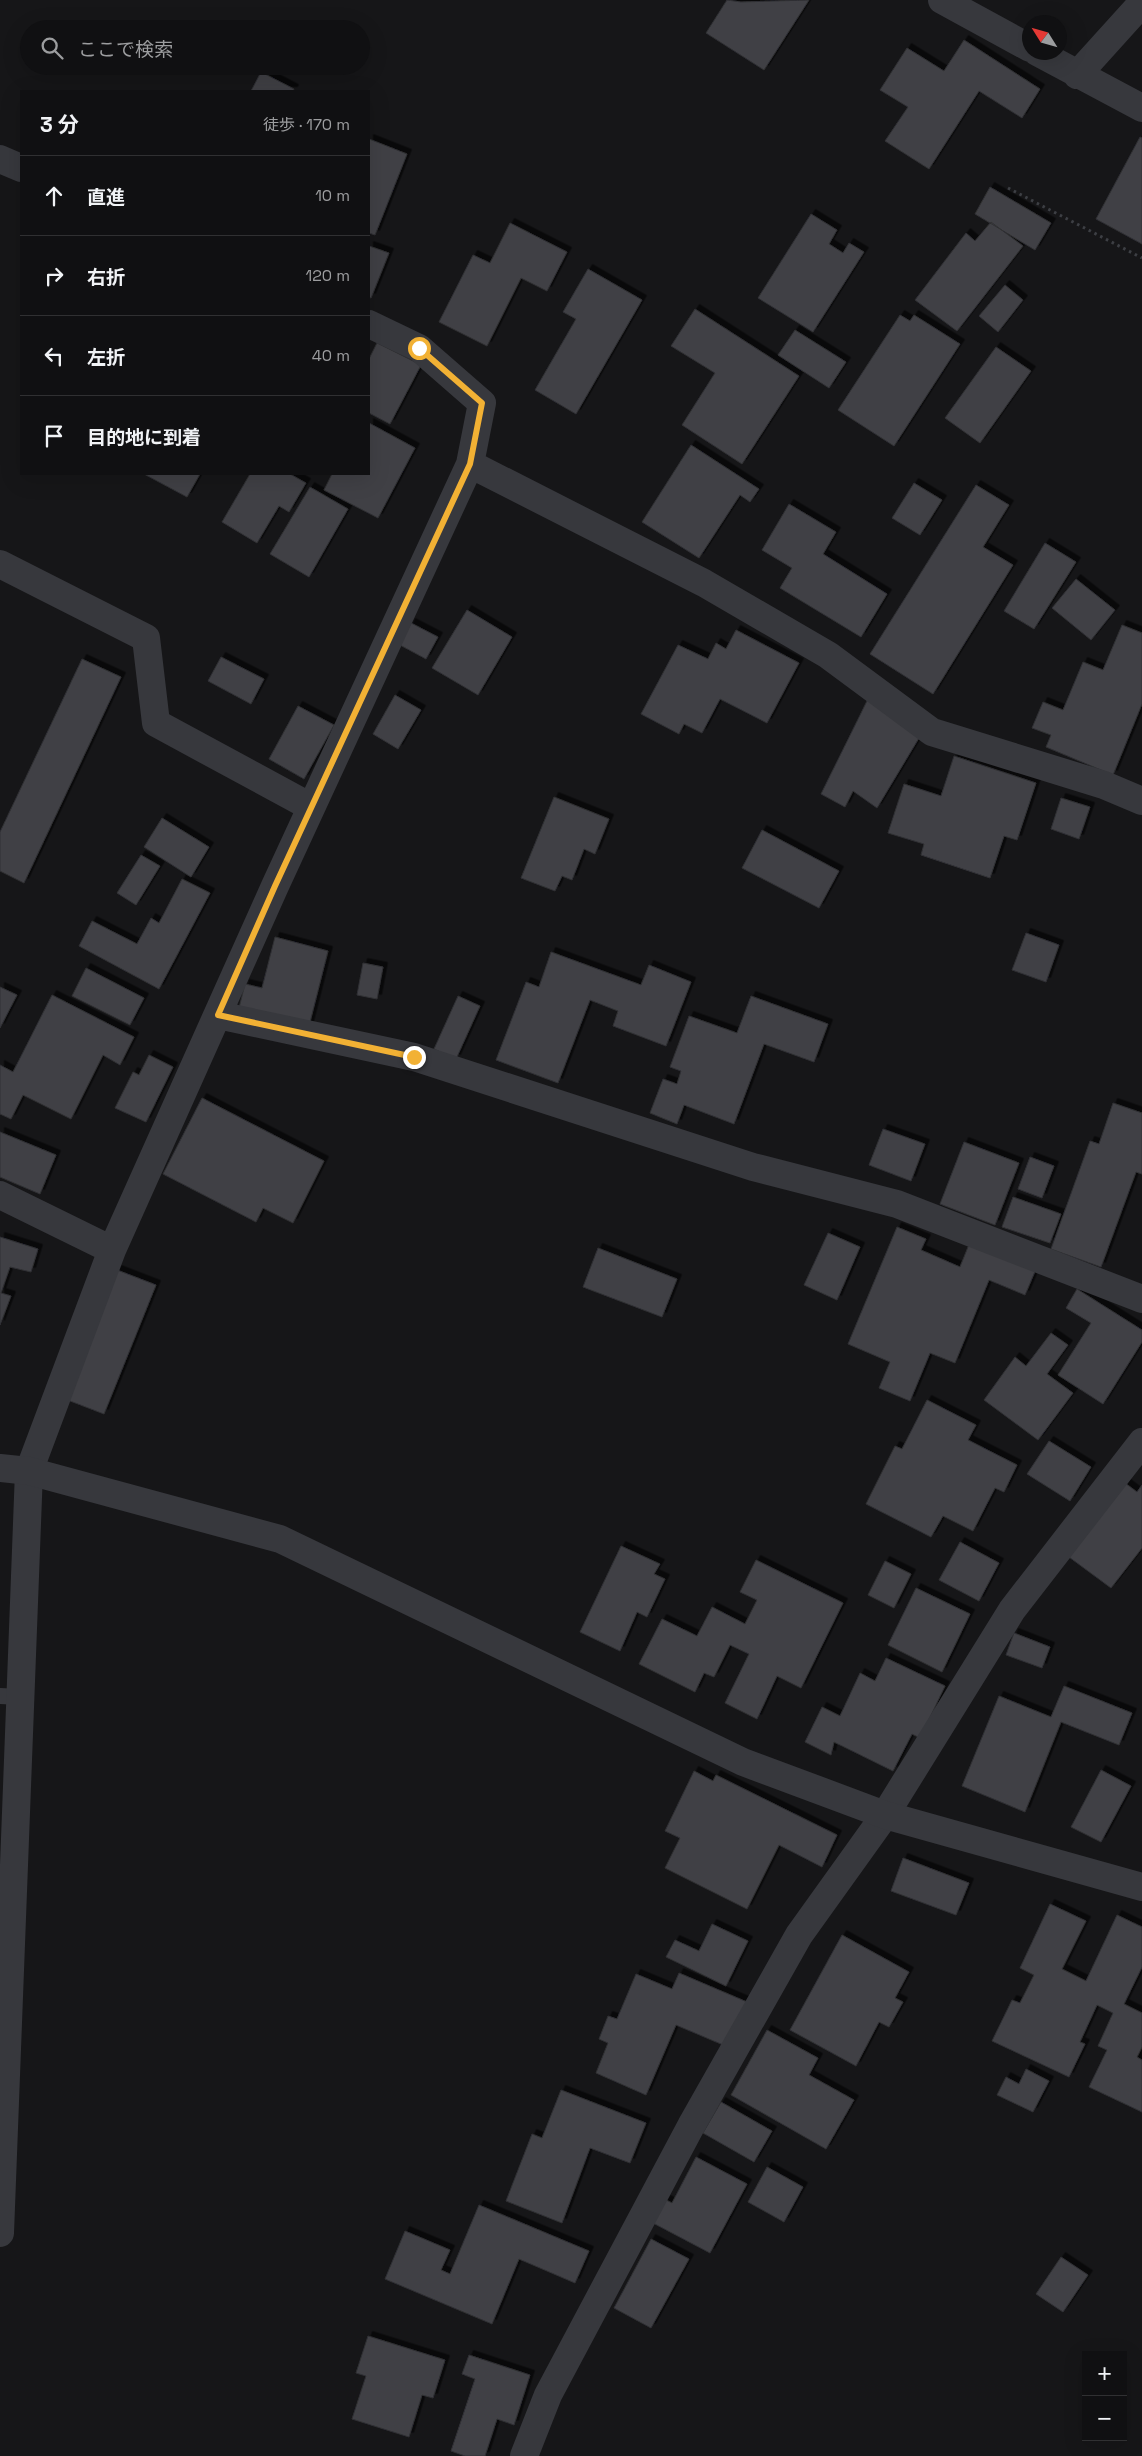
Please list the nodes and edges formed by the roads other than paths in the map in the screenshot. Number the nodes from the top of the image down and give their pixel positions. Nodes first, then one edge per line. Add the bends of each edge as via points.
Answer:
1 (942, 0) edge
2 (1142, 3) edge
3 (1022, 44) edge
4 (1051, 60) edge
5 (1078, 75) junction
6 (1142, 108) edge
7 (0, 159) edge
8 (20, 168) edge
9 (370, 324) edge
10 (470, 464) junction
11 (0, 564) edge
12 (1142, 801) edge
13 (311, 807) junction
14 (218, 1015) junction
15 (0, 1195) edge
16 (112, 1250) junction
17 (1142, 1299) edge
18 (1142, 1442) edge
19 (0, 1468) edge
20 (29, 1471) junction
21 (10, 1697) edge
22 (885, 1815) junction
23 (1142, 1887) edge
24 (0, 2233) edge
25 (524, 2456) edge

1 - 3 street
2 - 5 street
4 - 5 street
5 - 6 street
7 - 8 street
9 - 10 street via 419,348 482,403
10 - 12 street via 704,583 820,650 932,732 1104,785
10 - 13 street
11 - 13 street via 146,638 156,723
13 - 14 street
14 - 16 street
14 - 17 street via 414,1057 753,1167 897,1204
15 - 16 street
16 - 20 street
18 - 22 street via 1012,1610
19 - 20 street
20 - 21 street
20 - 22 street via 280,1539 743,1762
21 - 24 street
22 - 23 street
22 - 25 street via 799,1935 696,2118 548,2394

